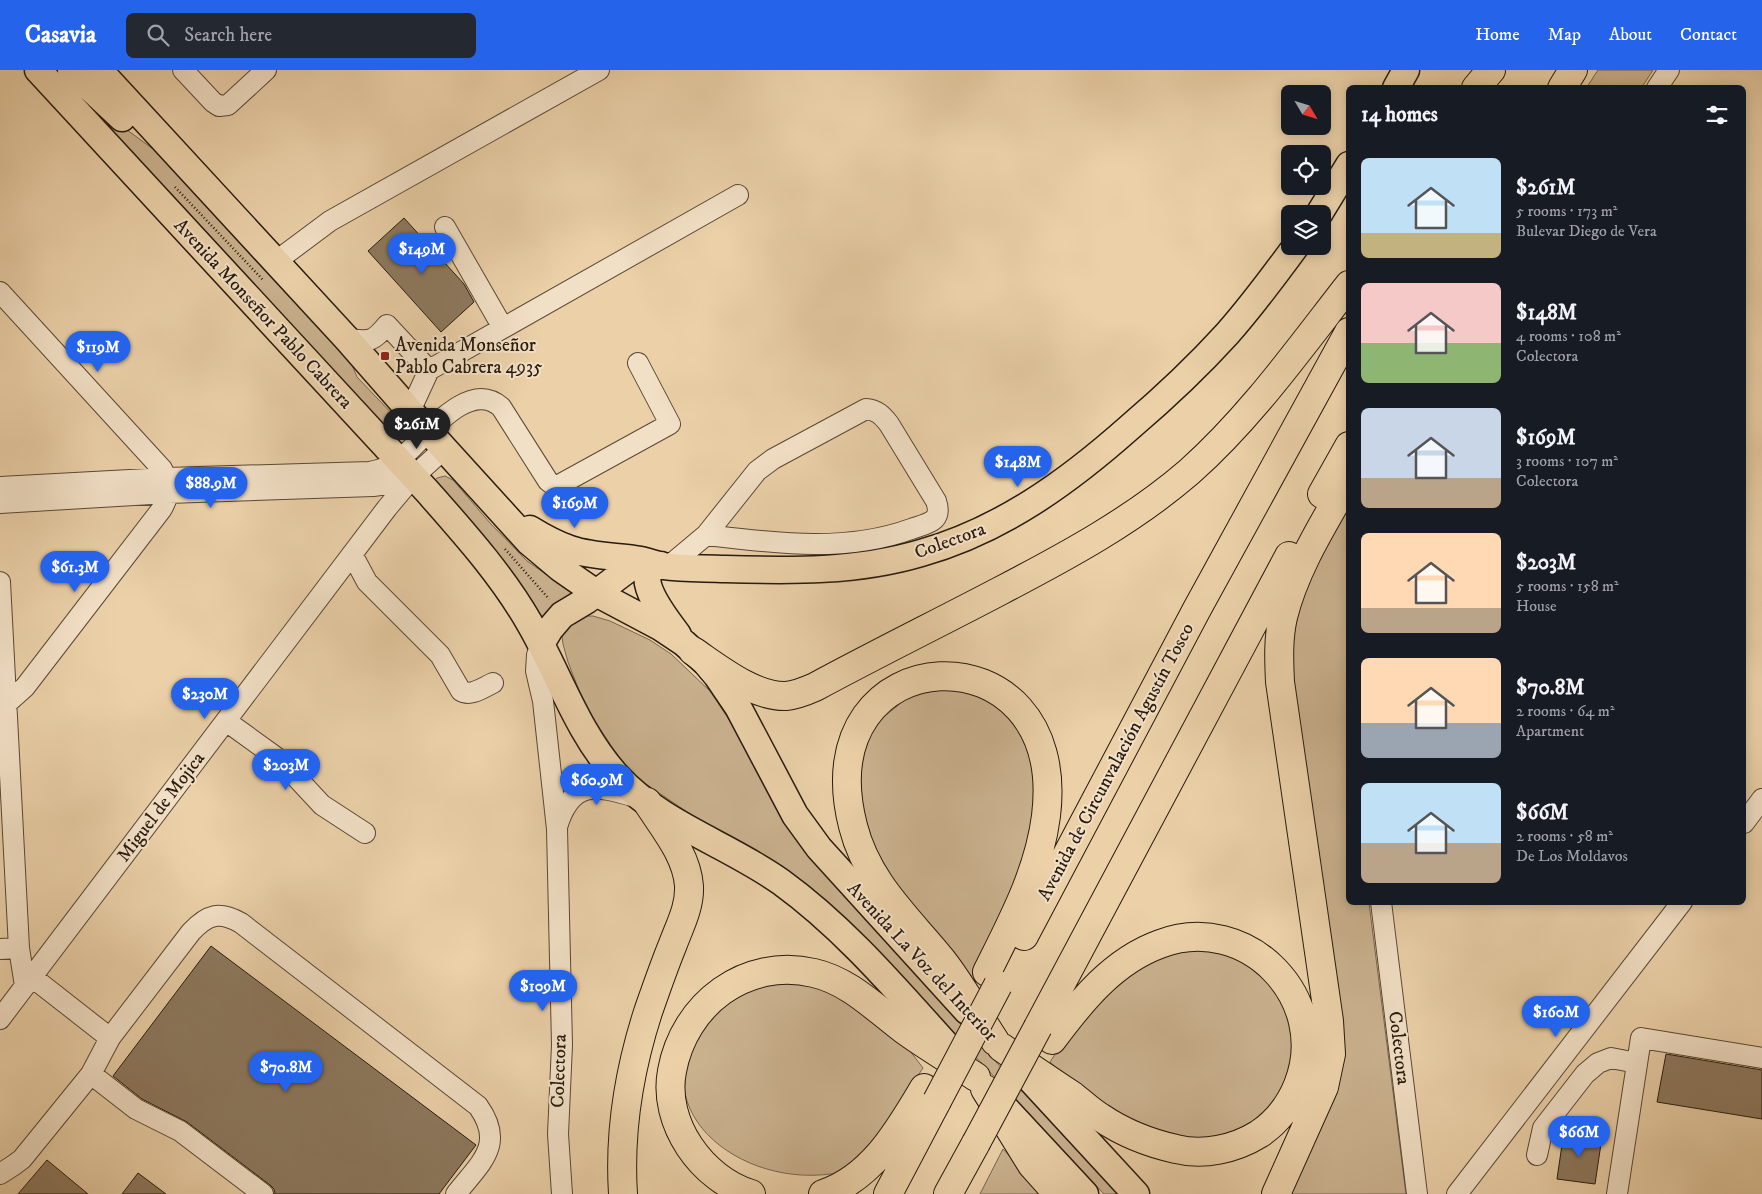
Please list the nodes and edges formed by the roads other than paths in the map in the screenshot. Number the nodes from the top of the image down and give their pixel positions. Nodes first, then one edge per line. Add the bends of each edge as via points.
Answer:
1 (38, 70) edge
2 (71, 70) edge
3 (99, 70) edge
4 (183, 70) edge
5 (266, 70) edge
6 (599, 70) edge
7 (1406, 70) edge
8 (1491, 70) edge
9 (1508, 70) edge
10 (1573, 70) edge
11 (1668, 70) edge
12 (1398, 85) edge
13 (1478, 85) edge
14 (1498, 85) edge
15 (1564, 85) edge
16 (1659, 85) edge
17 (181, 158) junction
18 (1346, 170) edge
19 (738, 195) dead end
20 (1325, 205) edge
21 (445, 228) dead end
22 (1289, 255) edge
23 (275, 262) junction
24 (1346, 289) edge
25 (0, 292) edge
26 (503, 328) junction
27 (1346, 337) edge
28 (347, 339) junction
29 (638, 363) dead end
30 (429, 370) junction
31 (410, 411) junction
32 (436, 440) junction
33 (1346, 451) edge
34 (406, 468) junction
35 (1346, 485) edge
36 (168, 486) junction
37 (0, 487) edge
38 (0, 503) edge
39 (502, 513) junction
40 (706, 535) junction
41 (352, 554) junction
42 (658, 564) junction
43 (0, 582) edge
44 (596, 593) junction
45 (541, 644) junction
46 (688, 647) junction
47 (493, 683) dead end
48 (6, 704) junction
49 (226, 721) junction
50 (1762, 799) edge
51 (644, 800) junction
52 (1746, 820) edge
53 (557, 828) junction
54 (365, 834) dead end
55 (729, 852) joint
56 (1381, 905) edge
57 (1680, 905) edge
58 (10, 949) edge
59 (992, 978) junction
60 (29, 981) junction
61 (0, 1019) edge
62 (1045, 1033) junction
63 (110, 1038) junction
64 (983, 1043) junction
65 (1762, 1058) edge
66 (1637, 1063) junction
67 (91, 1074) junction
68 (992, 1081) junction
69 (931, 1094) junction
70 (982, 1149) junction
71 (1537, 1155) dead end
72 (0, 1174) edge
73 (263, 1194) edge
74 (456, 1194) edge
75 (562, 1194) edge
76 (623, 1194) edge
77 (751, 1194) edge
78 (823, 1194) edge
79 (888, 1194) edge
80 (948, 1194) edge
81 (969, 1194) edge
82 (1058, 1194) edge
83 (1085, 1194) edge
84 (1136, 1194) edge
85 (1276, 1194) edge
86 (1417, 1194) edge
87 (1457, 1194) edge
88 (1617, 1194) edge

1 - 34 main road, Avenida Monseñor Pablo Cabrera
2 - 17 main road via 124,120
3 - 17 main road
4 - 5 street via 219,106 228,105
6 - 23 street via 330,221
7 - 12 main road
8 - 13 highway
9 - 14 highway
10 - 15 highway
11 - 16 street
17 - 23 main road
18 - 20 main road
19 - 26 street
21 - 26 street
22 - 42 main road, Colectora via 1227,334 1172,390 1079,471 1005,519 950,544 921,553 841,569 774,570
23 - 28 main road
24 - 46 highway via 1277,376 1212,450 1137,513 1079,549 800,693 777,695 752,687
25 - 36 street via 156,462
26 - 30 street
27 - 59 highway, Avenida de Circunvalación Agustín Tosco
28 - 30 street via 366,341 375,338 387,326
28 - 31 main road
29 - 32 street via 670,424 559,486 548,482 494,401 484,398 467,402 448,412
30 - 31 street
31 - 32 main road
32 - 34 street
32 - 39 main road
33 - 62 highway via 1254,619
34 - 36 street
34 - 41 street, Miguel de Mojica
34 - 45 main road, Avenida Monseñor Pablo Cabrera via 499,577
35 - 85 highway via 1294,581 1280,639 1280,682 1329,1021 1331,1054 1324,1087
36 - 37 street
36 - 38 street
36 - 48 street via 167,501 161,510 25,687
39 - 42 main road, Colectora via 572,550
39 - 44 main road via 544,555
40 - 40 street via 757,471 773,459 866,409 880,413 889,424 940,510 931,522 898,534 856,541 780,544
40 - 42 street
41 - 47 street via 367,582 440,655 461,691 471,693
41 - 49 street, Miguel de Mojica
42 - 44 main road via 615,578
42 - 46 main road via 648,573 648,586
43 - 48 street
44 - 45 main road via 562,614
44 - 46 main road via 660,627
45 - 51 main road, Avenida Monseñor Pablo Cabrera via 594,746 618,777
45 - 53 street, Colectora via 536,671 543,701
46 - 64 main road, Avenida La Voz del Interior via 717,676 738,707 795,815 818,848
48 - 58 street
49 - 54 street via 280,760 322,804
49 - 60 street, Miguel de Mojica
50 - 52 street
51 - 53 street via 602,788 585,789 567,802
51 - 55 main road, Avenida Monseñor Pablo Cabrera via 698,836
51 - 76 highway via 678,853 688,878 688,896 684,916 648,1012 628,1088 622,1136
53 - 75 street, Colectora via 562,1045 558,1134
55 - 68 main road, Avenida La Voz del Interior via 780,882 818,912
56 - 86 street, Colectora
57 - 87 street
58 - 60 street
59 - 64 highway, Avenida de Circunvalación Agustín Tosco, bridge
59 - 64 highway via 1038,854 1047,802 1044,756 1028,720 996,689 958,676 917,679 902,685 875,704 856,732 850,748 846,780 850,812 874,874 900,912 943,961
60 - 61 street, Miguel de Mojica
60 - 63 street
62 - 64 highway via 1122,965 1160,944 1195,936 1226,940 1242,946 1274,968 1297,1001 1304,1023 1306,1060 1295,1092 1278,1118 1266,1129 1237,1145 1192,1152 1164,1146 1113,1125
62 - 68 highway, bridge
63 - 67 street
63 - 74 street via 202,920 228,916 478,1106 487,1118 490,1145 485,1157
64 - 69 highway, Avenida de Circunvalación Agustín Tosco, bridge
64 - 84 main road, Avenida La Voz del Interior
65 - 66 street via 1641,1038
66 - 71 street via 1611,1058 1598,1063 1585,1074 1542,1128
66 - 88 street
67 - 72 street via 22,1158
67 - 73 street via 136,1109 180,1131
68 - 70 highway, bridge
68 - 77 highway via 903,1028 849,987 831,978 794,970 774,970 737,982 718,993 700,1010 687,1029 677,1050 672,1093 675,1114 690,1148 714,1174
68 - 82 highway via 1032,1165
68 - 83 main road, Avenida La Voz del Interior
69 - 78 highway via 866,1169
69 - 79 highway, Avenida de Circunvalación Agustín Tosco
70 - 80 highway
70 - 81 highway

